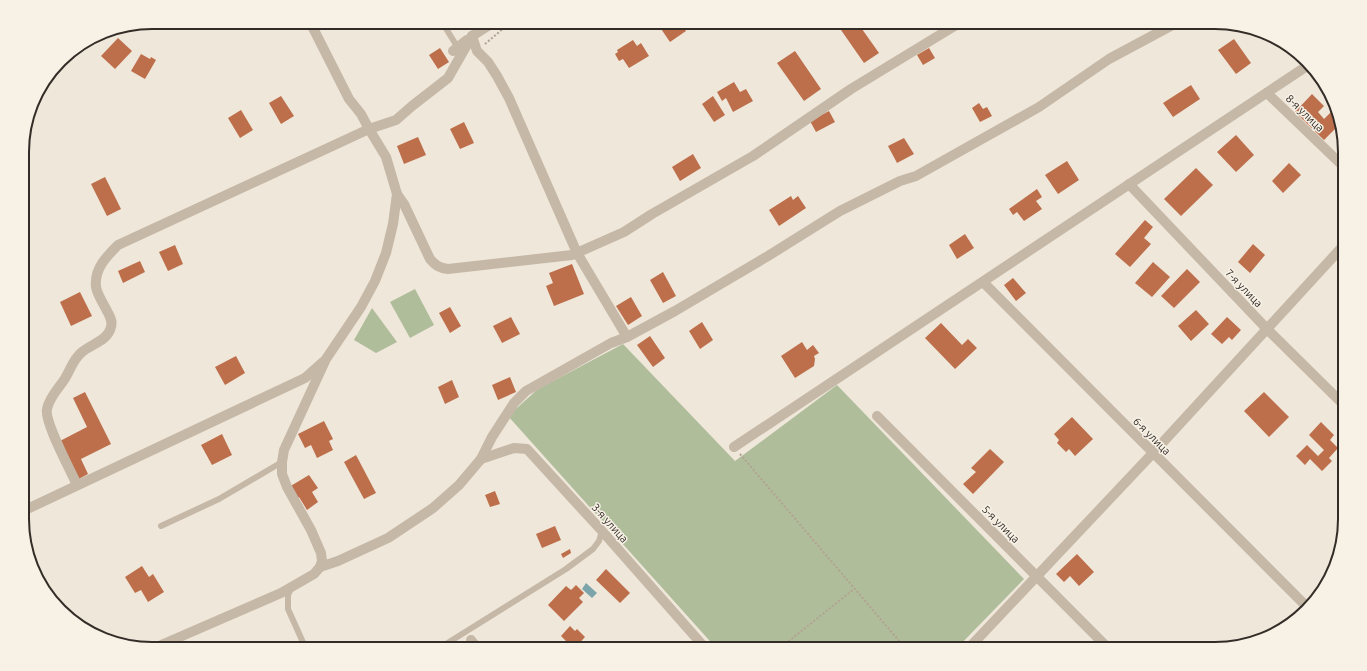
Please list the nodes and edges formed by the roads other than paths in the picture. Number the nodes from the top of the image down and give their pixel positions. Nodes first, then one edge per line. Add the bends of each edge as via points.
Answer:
1 (313, 29) edge
2 (445, 29) edge
3 (483, 29) edge
4 (950, 29) edge
5 (1165, 29) edge
6 (472, 36) junction
7 (455, 49) joint
8 (1305, 68) edge
9 (1267, 93) junction
10 (369, 129) junction
11 (1338, 161) edge
12 (1129, 184) junction
13 (397, 194) junction
14 (1338, 251) edge
15 (577, 253) junction
16 (982, 282) junction
17 (1266, 328) junction
18 (627, 337) junction
19 (326, 358) junction
20 (1338, 399) edge
21 (877, 416) dead end
22 (734, 447) road end
23 (1153, 453) junction
24 (481, 459) junction
25 (282, 462) junction
26 (77, 485) junction
27 (29, 508) edge
28 (161, 526) dead end
29 (602, 531) junction
30 (320, 567) junction
31 (1036, 577) junction
32 (293, 586) junction
33 (1304, 604) edge
34 (168, 642) edge
35 (303, 642) edge
36 (449, 642) edge
37 (700, 642) edge
38 (975, 642) edge
39 (1102, 642) edge

1 - 10 street via 348,99 361,114
2 - 7 lane
3 - 6 street
4 - 15 street via 851,89 753,156 624,232
5 - 18 street via 1109,59 1039,106 916,176 900,181 840,211
6 - 7 street
6 - 10 street via 448,78 396,120
6 - 15 street via 477,51 491,67 509,98
8 - 9 street
9 - 11 street, 8-я улица
9 - 12 street
10 - 13 street via 386,157
10 - 26 street via 118,245 105,258 96,278 96,288 111,319 111,327 108,334 75,359 46,411
12 - 16 street
12 - 17 street, 7-я улица
13 - 15 street via 430,259 441,268
13 - 19 street via 386,253 375,281 361,307
14 - 17 street
15 - 18 street
16 - 22 street
16 - 23 street, 6-я улица
17 - 20 street, 7-я улица
17 - 23 street
18 - 24 street via 611,343 526,392 514,403
19 - 25 street via 284,450
19 - 26 street via 305,378
21 - 31 street, 5-я улица
23 - 31 street
23 - 33 street, 6-я улица
24 - 29 street, 3-я улица via 514,448 527,449
24 - 30 street via 459,485 433,508 388,538
25 - 28 lane via 219,499
25 - 30 street via 282,474 287,487 321,553
26 - 27 street
29 - 36 lane via 593,549 566,569
29 - 37 street, 3-я улица
30 - 32 street via 314,574
31 - 38 street
31 - 39 street, 5-я улица
32 - 34 street
32 - 35 lane via 288,595 288,608

